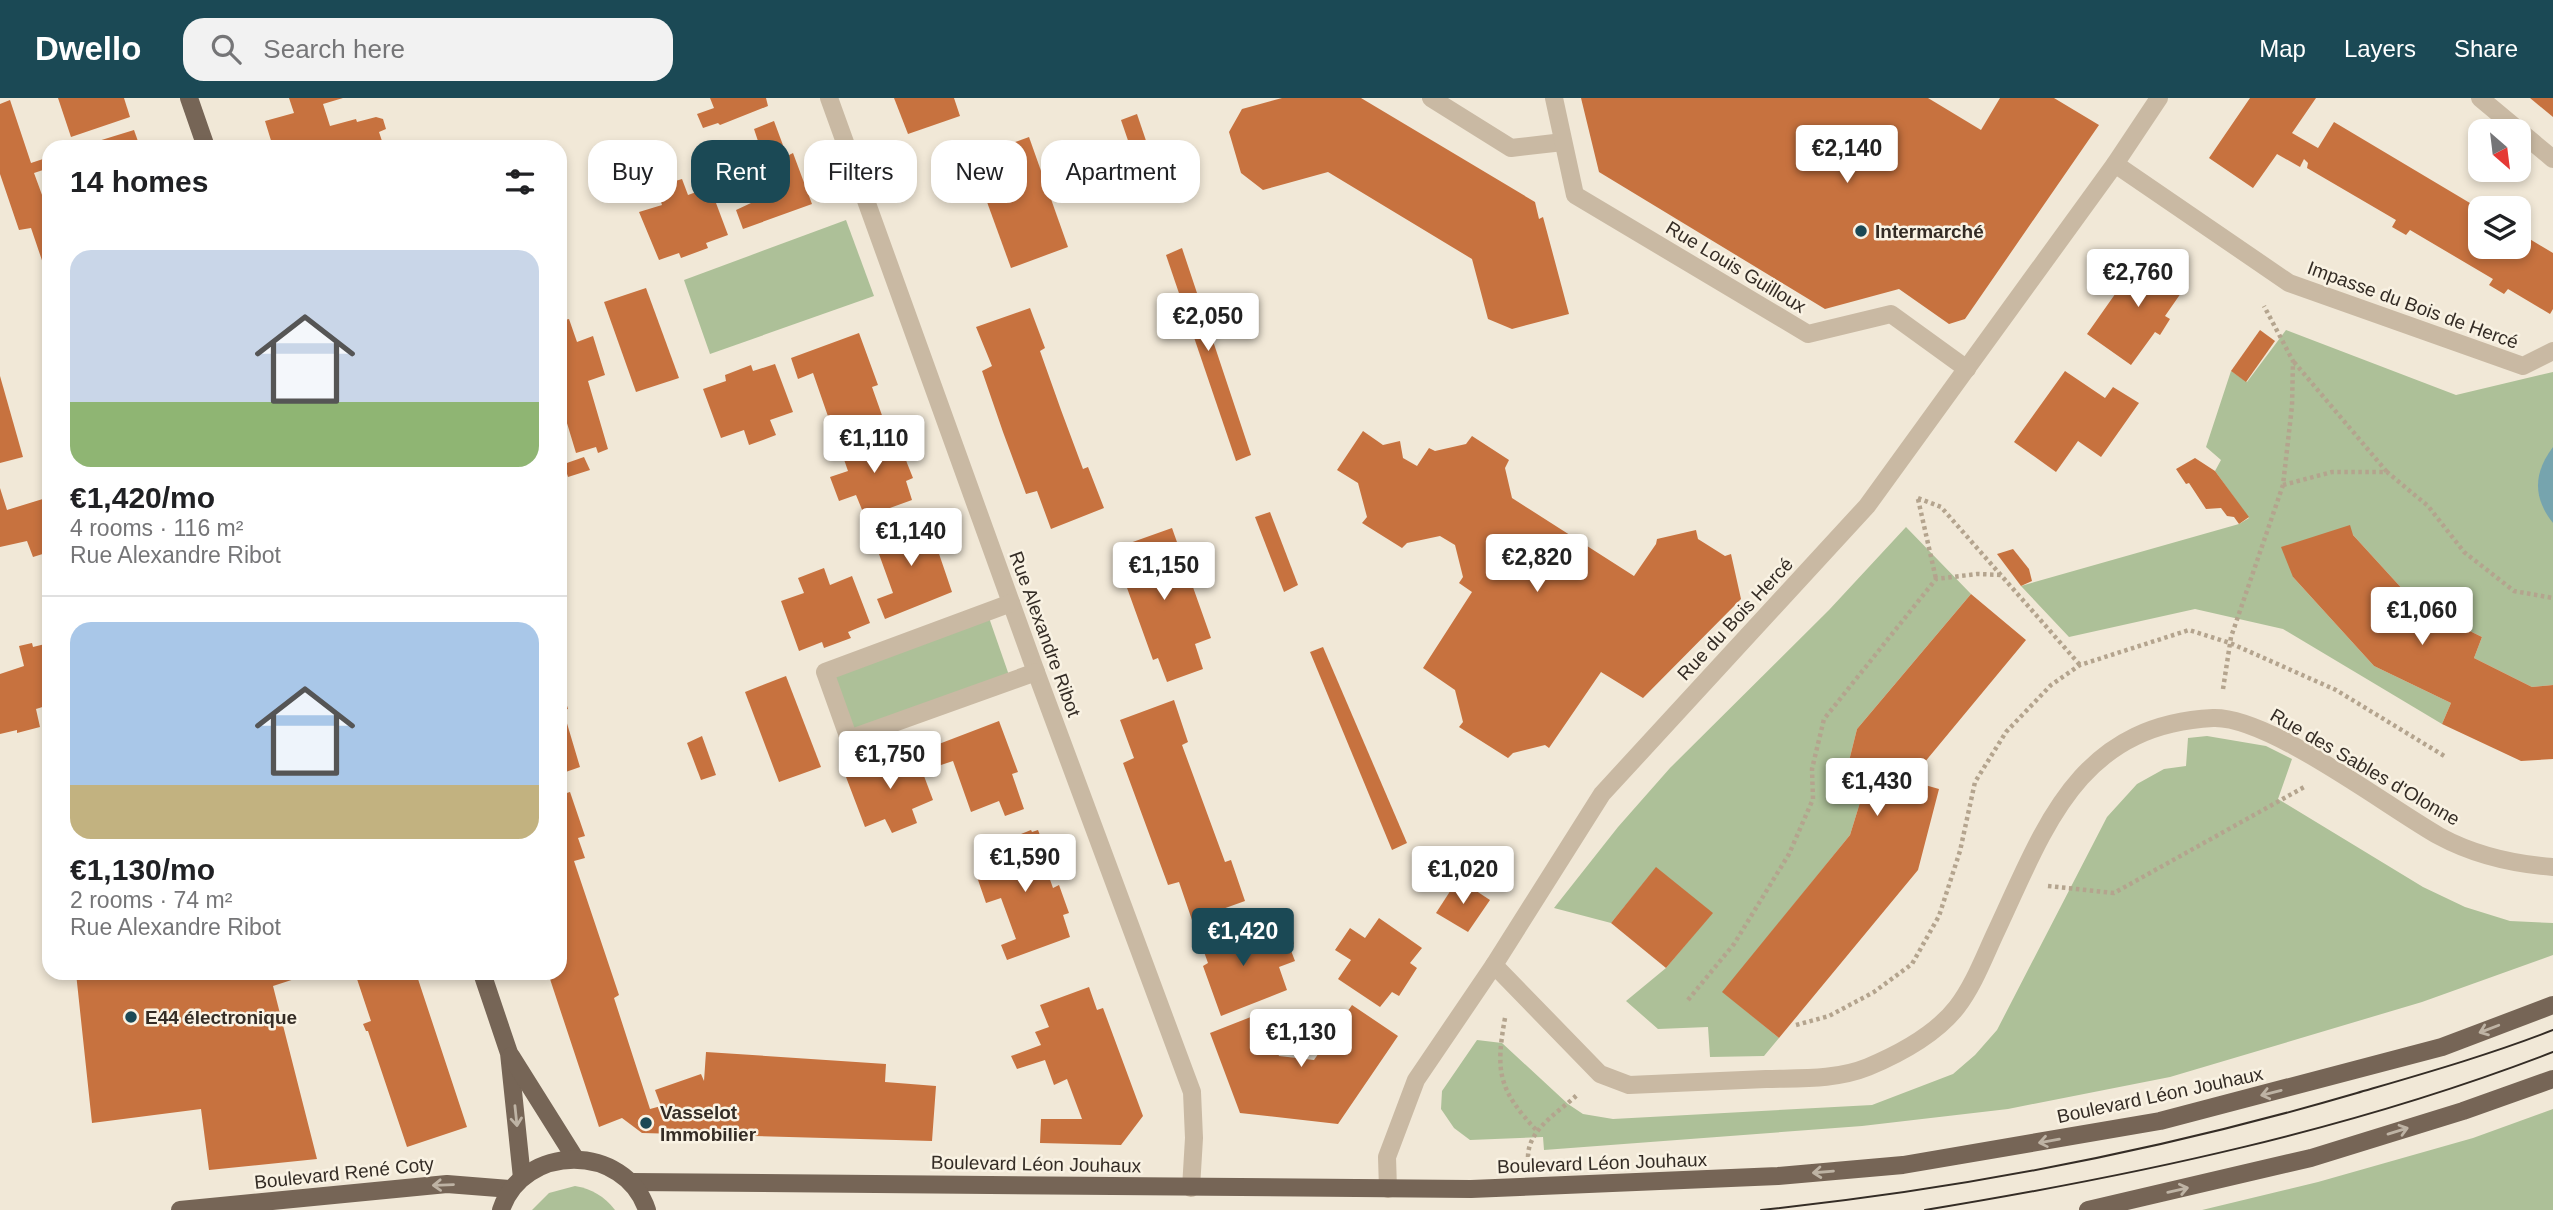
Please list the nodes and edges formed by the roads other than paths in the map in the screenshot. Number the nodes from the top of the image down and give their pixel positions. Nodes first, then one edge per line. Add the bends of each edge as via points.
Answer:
1 (189, 98) edge
2 (830, 98) edge
3 (1431, 98) edge
4 (1554, 98) edge
5 (2480, 98) edge
6 (2150, 101) edge
7 (204, 140) edge
8 (1563, 142) junction
9 (2553, 159) edge
10 (2115, 164) junction
11 (2553, 351) edge
12 (1967, 369) junction
13 (1011, 603) junction
14 (1036, 672) junction
15 (2553, 867) edge
16 (1494, 965) junction
17 (484, 980) edge
18 (2553, 1005) edge
19 (509, 1053) junction
20 (2553, 1079) edge
21 (575, 1158) junction
22 (631, 1182) junction
23 (517, 1184) junction
24 (1191, 1188) junction
25 (1388, 1189) junction
26 (180, 1210) edge
27 (501, 1210) edge
28 (647, 1210) edge
29 (2088, 1210) edge

1 - 7 main road
2 - 13 street, Rue Alexandre Ribot
3 - 8 street via 1511,148
4 - 8 street, Rue Louis Guilloux
5 - 9 street
6 - 10 street, Rue du Bois Hercé
8 - 12 street, Rue Louis Guilloux via 1575,195 1808,334 1891,314
10 - 11 street, Impasse du Bois de Hercé via 2289,283 2523,366
10 - 12 street, Rue du Bois Hercé
12 - 16 street, Rue du Bois Hercé via 1867,506 1602,794
13 - 14 street, Rue Alexandre Ribot
13 - 14 street via 825,672 849,739
14 - 24 street, Rue Alexandre Ribot via 1192,1092
15 - 16 street, Rue des Sables d'Olonne via 2484,856 2440,837 2255,727 2218,718 2182,721 2144,732 2105,753 2075,784 2046,825 1972,984 1955,1009 1931,1032 1866,1068 1829,1076 1629,1085 1600,1073
16 - 25 street, Rue du Bois Hercé via 1416,1080 1387,1157
17 - 19 main road
18 -> 25 main road, Boulevard Léon Jouhaux via 2442,1047 2160,1121 1903,1165 1778,1176
19 - 21 main road
19 -> 23 main road
29 -> 20 main road via 2311,1158
21 - 22 main road via 605,1165
21 - 23 main road via 547,1163
22 - 24 main road, Boulevard Léon Jouhaux
22 - 28 main road
23 -> 26 main road, Boulevard René Coty via 446,1184
23 - 27 main road
24 - 25 main road, Boulevard Léon Jouhaux

